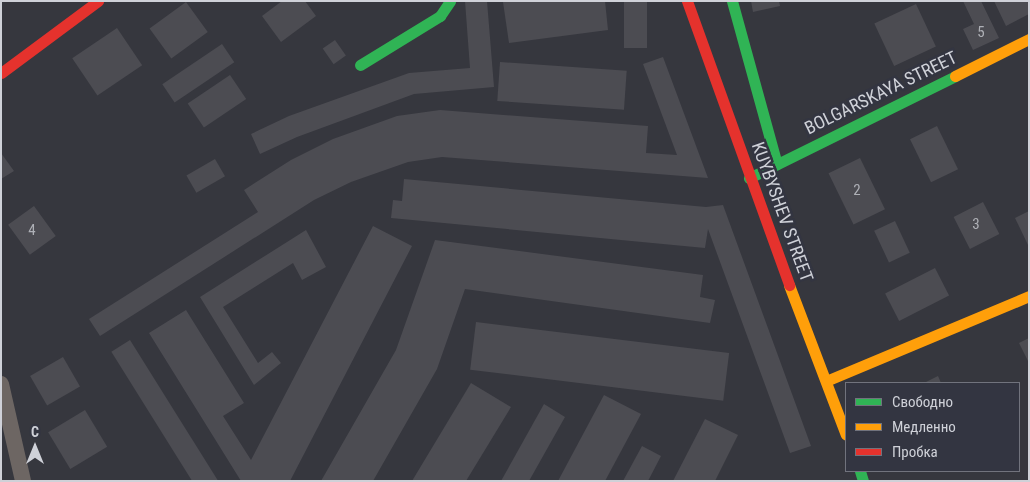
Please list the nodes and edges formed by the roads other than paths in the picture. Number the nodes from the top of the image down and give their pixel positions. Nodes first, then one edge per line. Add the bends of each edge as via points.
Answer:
1 (98, 1) edge
2 (450, 1) edge
3 (687, 1) edge
4 (732, 1) edge
5 (1029, 39) edge
6 (360, 65) dead end
7 (1, 73) edge
8 (777, 164) junction
9 (749, 178) junction
10 (1029, 296) edge
11 (826, 381) junction
12 (1, 384) edge
13 (845, 432) edge
14 (19, 480) edge

1 - 7 street
2 - 6 street via 440,16
3 - 9 street, KUYBYSHEV STREET
4 - 8 street
5 - 8 street, BOLGARSKAYA STREET
8 - 9 street, BOLGARSKAYA STREET
9 - 11 street, KUYBYSHEV STREET
10 - 11 street
11 - 13 street, KUYBYSHEV STREET
12 - 14 street

